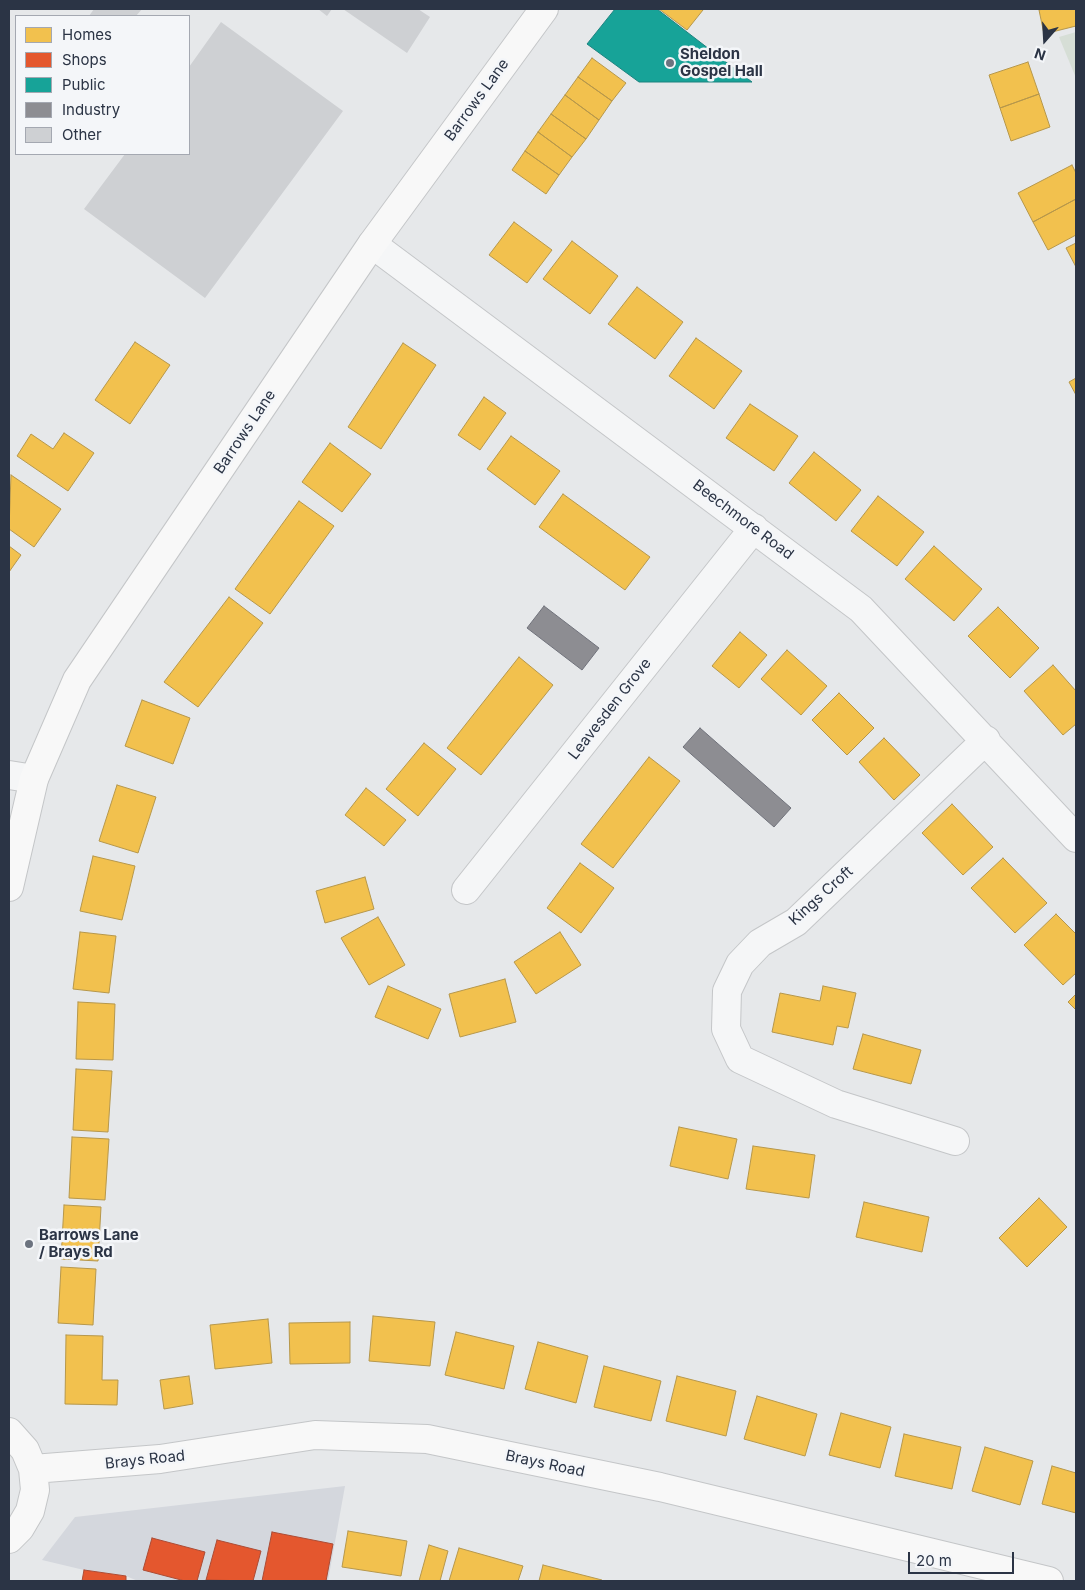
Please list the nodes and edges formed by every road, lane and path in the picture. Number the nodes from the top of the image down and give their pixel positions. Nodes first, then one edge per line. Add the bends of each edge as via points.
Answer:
1 (544, 9) edge
2 (372, 244) junction
3 (754, 528) junction
4 (986, 740) junction
5 (22, 777) edge
6 (1076, 838) edge
7 (9, 887) edge
8 (466, 890) dead end
9 (955, 1141) dead end
10 (9, 1432) edge
11 (33, 1469) junction
12 (9, 1539) edge
13 (1049, 1581) edge

1 - 2 street, Barrows Lane
2 - 3 street, Beechmore Road
2 - 5 street, Barrows Lane via 77,680
3 - 4 street, Beechmore Road via 861,609
3 - 8 street, Leavesden Grove
4 - 6 street, Beechmore Road
4 - 9 street, Kings Croft via 796,922 760,943 740,964 727,991 726,1029 740,1060 836,1104
5 - 7 street, Barrows Lane
10 - 11 street via 25,1450
11 - 12 street via 35,1490 30,1511
11 - 13 street, Brays Road via 160,1459 315,1435 427,1439 660,1487

